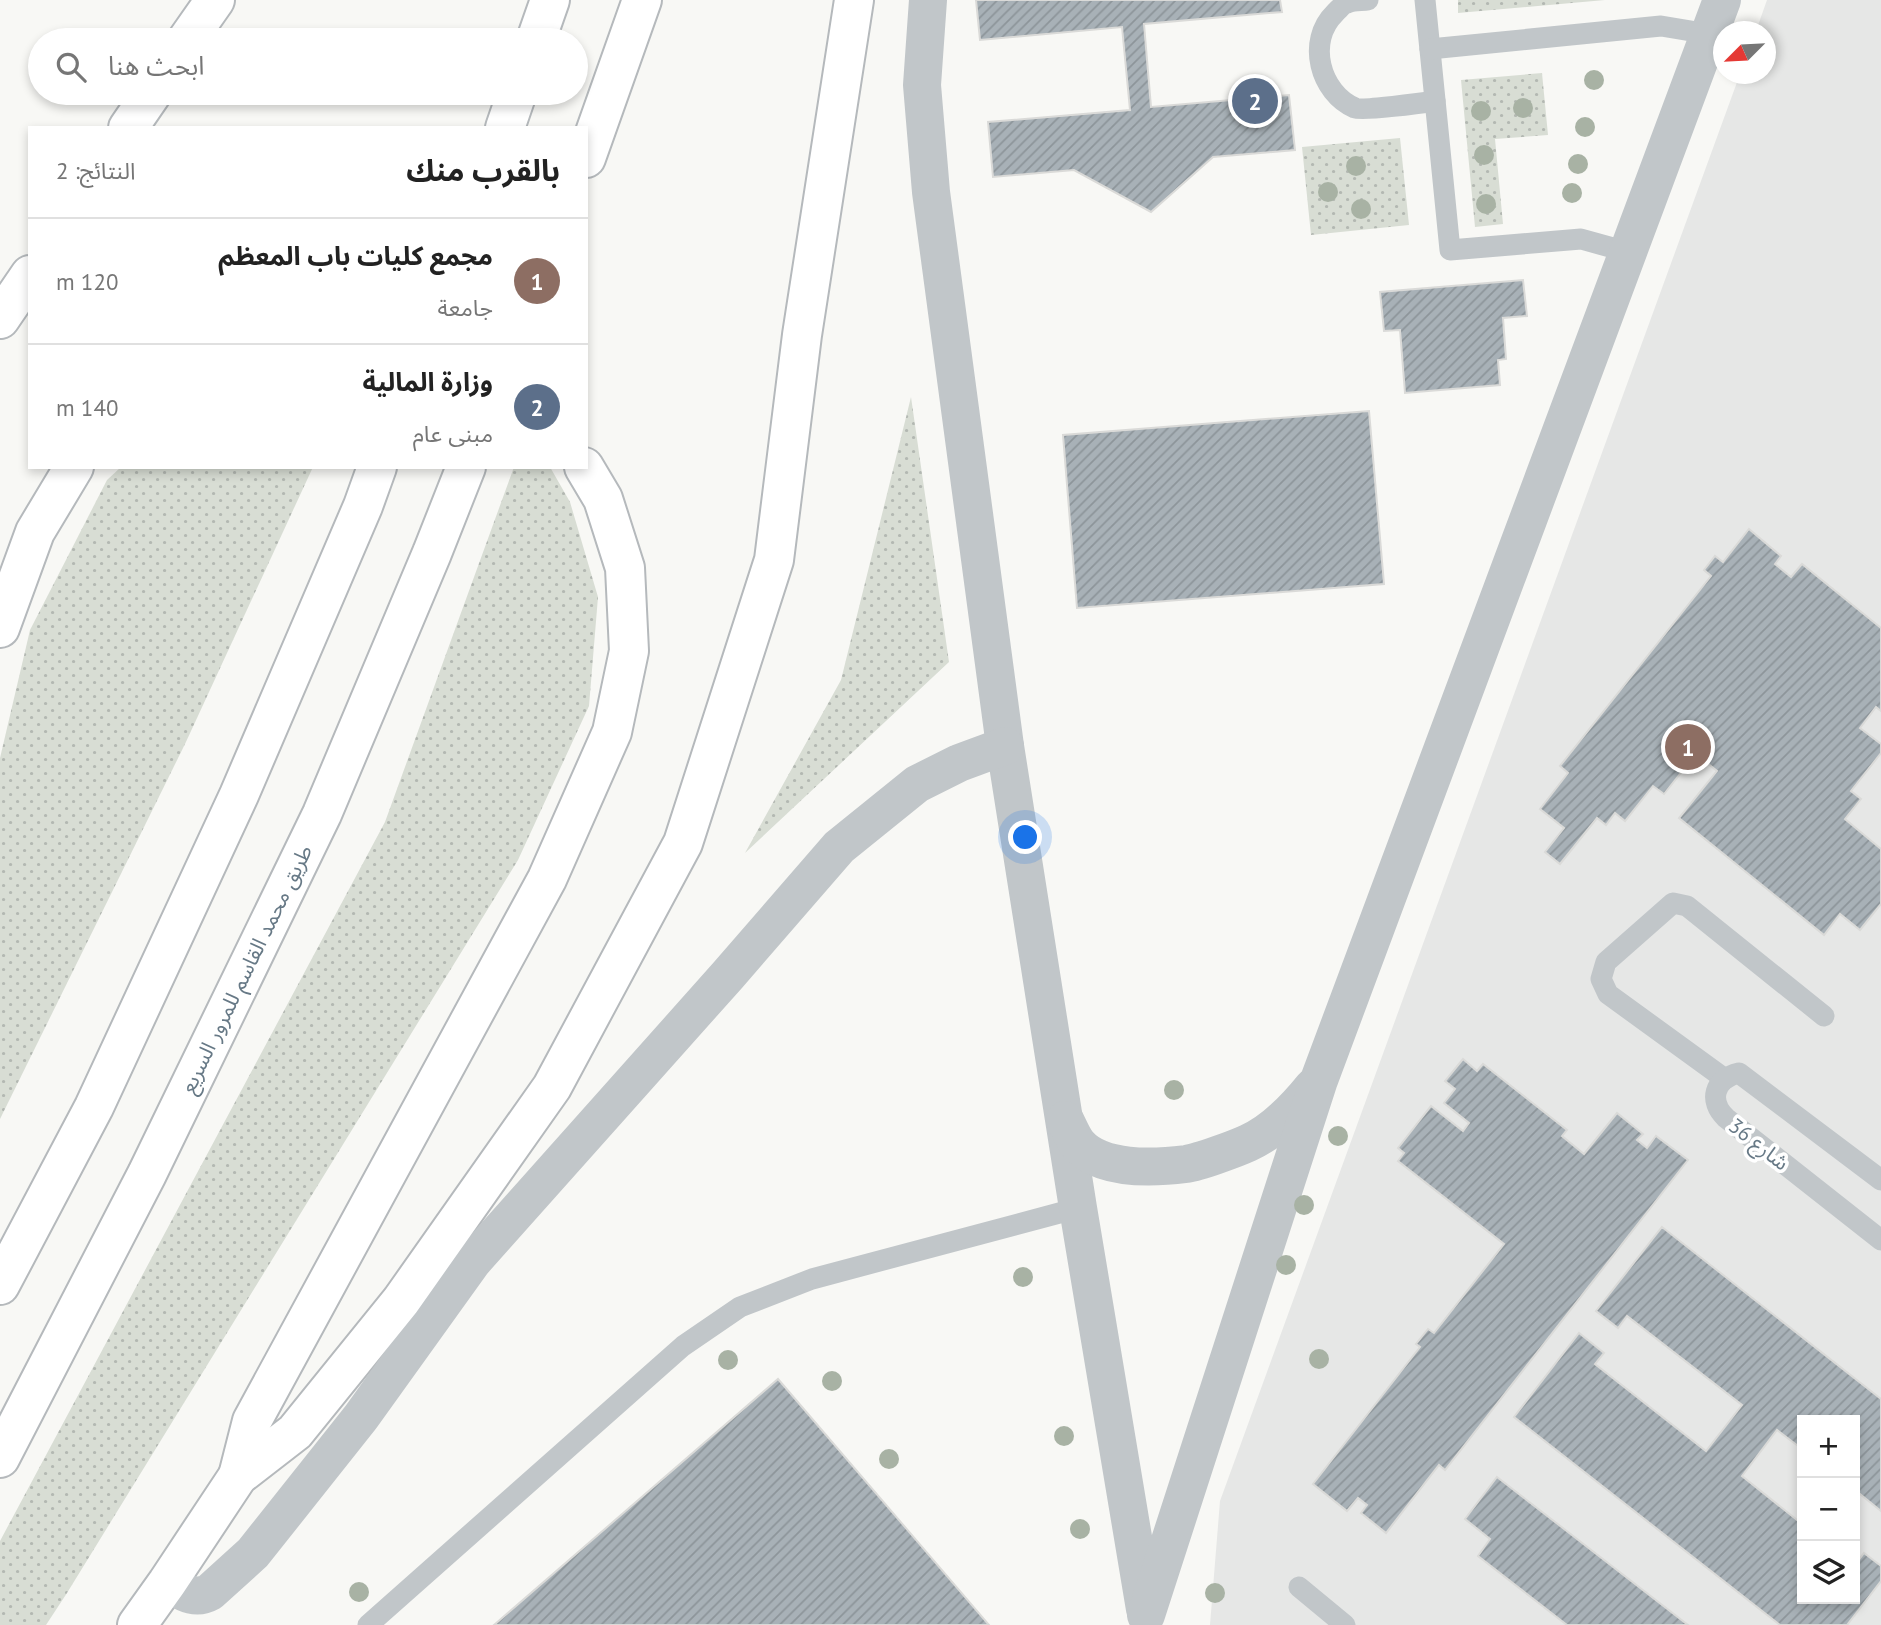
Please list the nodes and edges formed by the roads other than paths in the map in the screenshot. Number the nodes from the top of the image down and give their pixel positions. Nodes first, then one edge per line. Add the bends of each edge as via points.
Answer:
1 (215, 0) edge
2 (550, 0) edge
3 (642, 0) edge
4 (854, 0) edge
5 (928, 0) edge
6 (1368, 0) edge
7 (1425, 0) edge
8 (1716, 17) edge
9 (195, 28) edge
10 (540, 28) edge
11 (1430, 49) junction
12 (1435, 102) junction
13 (144, 105) edge
14 (513, 105) edge
15 (129, 126) edge
16 (506, 126) edge
17 (588, 152) edge
18 (1628, 252) junction
19 (28, 278) edge
20 (0, 320) edge
21 (73, 469) edge
22 (376, 469) edge
23 (465, 469) edge
24 (585, 469) edge
25 (0, 628) edge
26 (1005, 746) junction
27 (1824, 1016) dead end
28 (1724, 1079) junction
29 (1319, 1080) junction
30 (1064, 1118) junction
31 (1881, 1180) edge
32 (1078, 1208) junction
33 (1881, 1240) edge
34 (0, 1285) edge
35 (0, 1458) edge
36 (239, 1476) junction
37 (167, 1583) junction
38 (1299, 1587) dead end
39 (1147, 1620) edge
40 (136, 1625) edge
41 (368, 1625) edge
42 (1345, 1625) edge

1 - 9 highway
2 - 10 highway
3 - 17 highway
4 - 36 highway via 802,335 774,560 683,843 552,1087 401,1301 295,1432
5 - 26 street via 922,85 931,192
6 - 12 lane via 1346,3 1330,18 1321,38 1319,60 1326,81 1339,98 1358,109
7 - 11 lane
8 - 11 lane
8 - 18 street
11 - 12 lane
12 - 18 lane via 1450,250 1581,239
13 - 15 highway
14 - 16 highway
18 - 29 street
19 - 20 highway
21 - 25 highway via 35,532
22 - 34 highway via 239,795 94,1107
23 - 35 highway, طريق محمد القاسم للمرور السريع via 322,814 147,1174
24 - 36 highway via 603,499 625,568 629,651 611,732 547,879 252,1421
26 - 30 street
26 - 37 street via 917,784 839,847 473,1261 361,1417 253,1553 203,1596 195,1597
27 - 28 lane via 1687,906 1673,903 1606,962 1601,979 1608,994
28 - 31 lane, شارع 36 via 1739,1073
28 - 33 lane, شارع 36 via 1716,1091 1720,1112
29 - 30 street via 1282,1120 1249,1143 1189,1164 1130,1167 1101,1161 1078,1145
29 - 39 street
30 - 32 street
32 - 39 street
32 - 41 lane via 812,1279 740,1307 683,1346
36 - 37 highway
37 - 40 highway
38 - 42 lane

